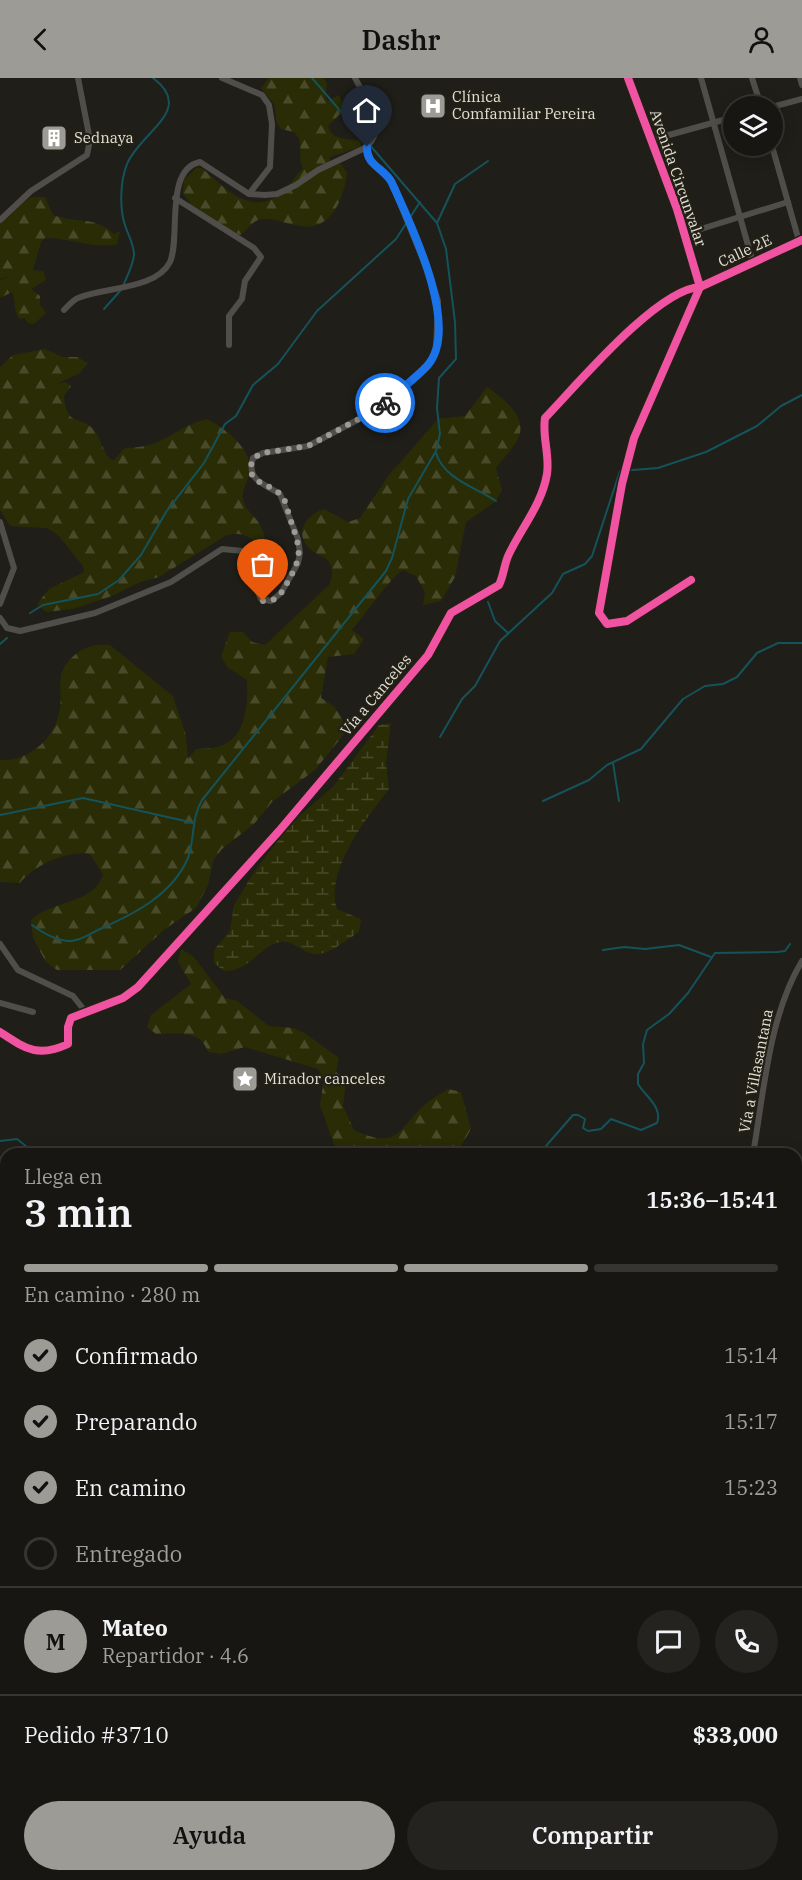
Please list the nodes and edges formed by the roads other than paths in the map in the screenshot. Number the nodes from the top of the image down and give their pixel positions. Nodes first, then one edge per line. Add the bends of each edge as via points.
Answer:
1 (78, 78) edge
2 (222, 78) edge
3 (355, 78) edge
4 (628, 78) edge
5 (701, 78) edge
6 (752, 78) edge
7 (800, 78) edge
8 (802, 85) edge
9 (757, 96) edge
10 (802, 99) edge
11 (783, 104) edge
12 (723, 120) edge
13 (714, 122) junction
14 (651, 140) junction
15 (367, 147) junction
16 (775, 156) edge
17 (249, 194) junction
18 (175, 198) junction
19 (788, 202) junction
20 (739, 218) junction
21 (0, 220) edge
22 (685, 234) junction
23 (801, 241) edge
24 (753, 263) junction
25 (700, 287) junction
26 (64, 310) dead end
27 (229, 345) dead end
28 (0, 522) edge
29 (691, 580) dead end
30 (0, 604) edge
31 (0, 618) edge
32 (0, 944) edge
33 (802, 961) edge
34 (0, 1003) edge
35 (85, 1011) junction
36 (33, 1012) dead end
37 (0, 1032) edge
38 (754, 1148) edge

1 - 21 street via 90,140 87,155 31,191
2 - 17 street via 262,94 271,116 272,158 267,174
3 - 15 street via 377,121 376,137
4 - 14 main road, Avenida Circunvalar
5 - 13 street
6 - 9 street
7 - 8 street
10 - 11 street
12 - 13 street
13 - 14 street
13 - 20 street
14 - 22 main road, Avenida Circunvalar
15 - 17 street via 277,194
15 - 31 street via 370,161 391,181 431,279 438,301 436,350 428,366 378,409 308,446 253,458 252,476 280,494 298,539 298,563 281,593 271,601 261,599 256,588 256,561 243,551 228,548 171,582 76,619 20,631 8,628
16 - 19 street
17 - 18 street via 200,162 187,168
18 - 26 street via 170,262 150,279 76,298
18 - 27 street via 254,248 261,257 229,316
19 - 20 street
19 - 23 street
20 - 22 street
20 - 24 street
22 - 25 main road, Avenida Circunvalar
23 - 24 main road, Calle 2E
24 - 25 main road, Calle 2E
25 - 29 street via 634,438 599,613 607,624 627,621
25 - 35 street, Vía a Canceles via 689,288 648,314 544,418 547,474 528,522 509,554 499,585 451,614 428,654 279,831 138,987 123,998
28 - 30 street via 14,568
32 - 35 street via 18,970 73,996
33 - 38 street, Vía a Villasantana via 780,1007
34 - 36 street
35 - 37 street via 71,1018 68,1044 51,1052 35,1051

